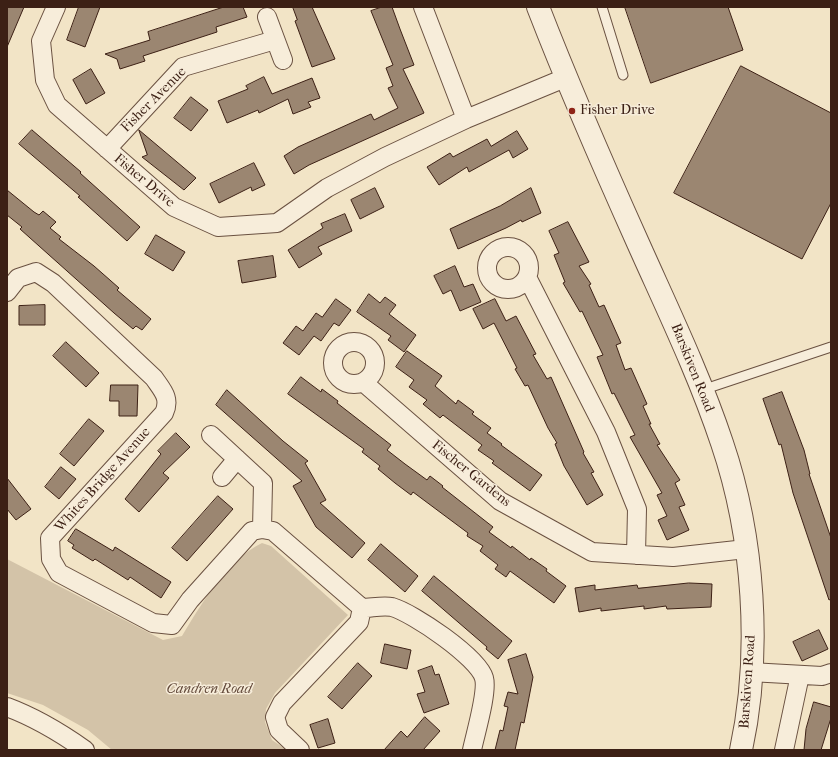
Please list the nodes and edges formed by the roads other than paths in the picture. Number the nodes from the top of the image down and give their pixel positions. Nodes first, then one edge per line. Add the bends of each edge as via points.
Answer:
1 (56, 7) edge
2 (423, 7) edge
3 (538, 7) edge
4 (602, 7) edge
5 (267, 17) dead end
6 (275, 40) junction
7 (283, 60) dead end
8 (623, 75) dead end
9 (565, 78) junction
10 (466, 119) junction
11 (106, 149) junction
12 (527, 277) dead end
13 (7, 292) edge
14 (831, 347) edge
15 (363, 382) dead end
16 (702, 390) junction
17 (210, 435) dead end
18 (237, 460) junction
19 (222, 477) dead end
20 (262, 529) junction
21 (746, 549) junction
22 (636, 555) junction
23 (362, 608) junction
24 (750, 672) junction
25 (831, 674) edge
26 (800, 675) junction
27 (7, 707) edge
28 (85, 750) edge
29 (300, 750) edge
30 (472, 750) edge
31 (741, 750) edge
32 (784, 750) edge

1 - 11 street, Fisher Drive via 41,41 45,80 57,104
2 - 10 street
3 - 9 street, Barskiven Road
4 - 8 lane
5 - 6 street
6 - 7 street
6 - 11 street, Fisher Avenue via 183,67
9 - 10 street, Fisher Drive
9 - 16 street, Barskiven Road
10 - 11 street, Fisher Drive via 327,188 277,223 218,227 174,207
12 - 22 street via 606,432 637,509
13 - 20 street, Whites Bridge Avenue via 18,278 36,272 53,283 154,378 166,395 168,405 164,413 50,538 51,559 59,573 153,623 172,625 190,600 252,531
14 - 16 lane
15 - 22 street, Fischer Gardens via 500,501 592,552
16 - 21 street, Barskiven Road via 739,503
17 - 18 street
18 - 19 street
18 - 20 street via 262,483
20 - 23 street via 273,531
21 - 22 street, Fischer Gardens via 673,557
21 - 24 street, Barskiven Road via 752,602
23 - 29 street via 359,622 282,704 275,717 279,730
23 - 30 street via 390,606 414,616 473,661 484,679 483,703
24 - 26 street
24 - 31 street, Barskiven Road via 746,726
25 - 26 street
26 - 32 street
27 - 28 street via 33,719

